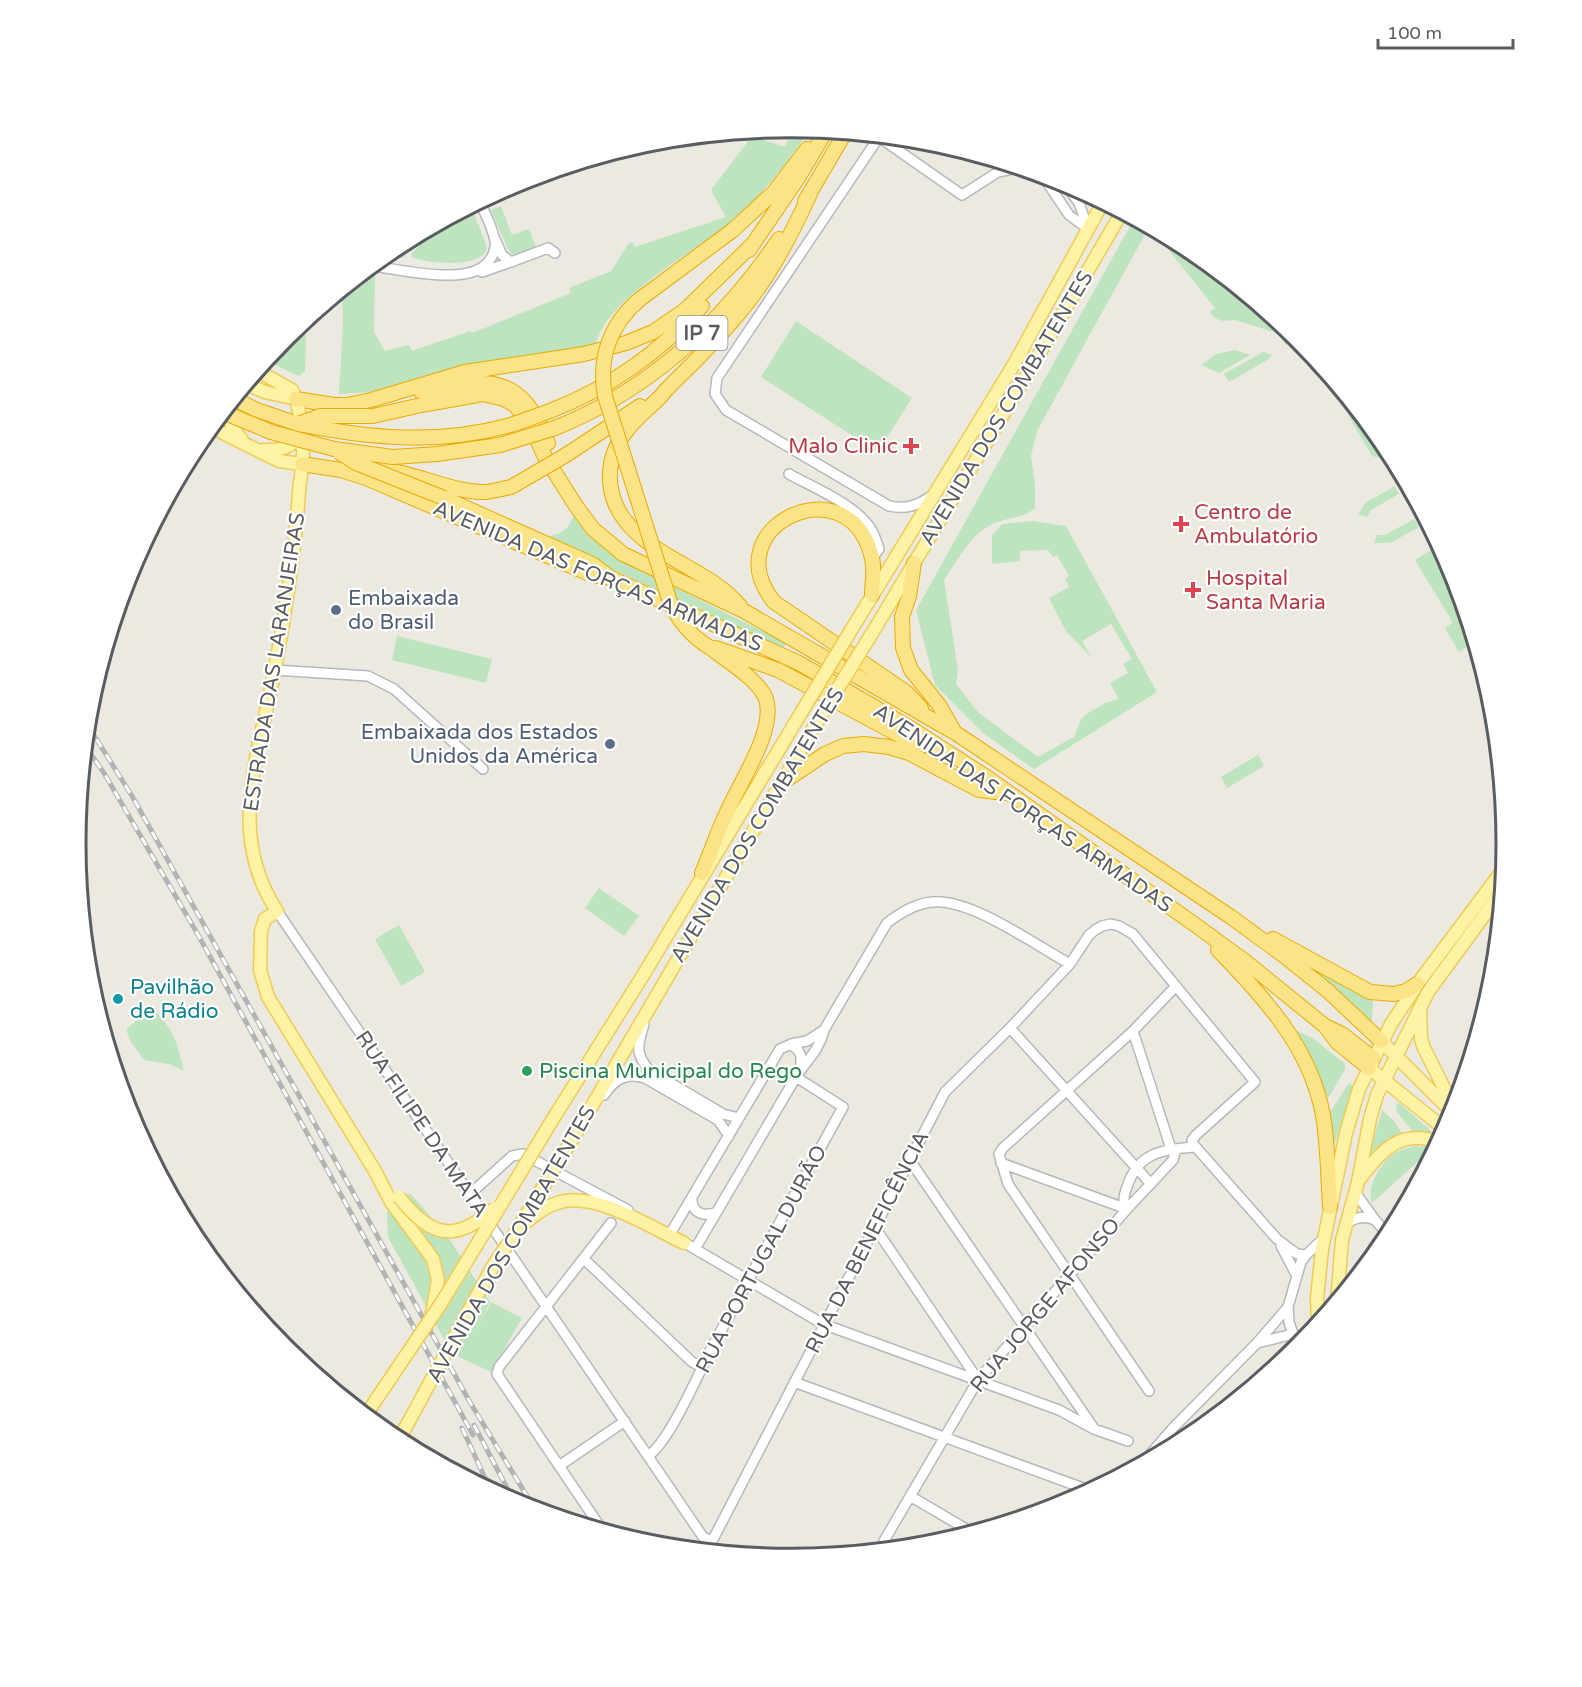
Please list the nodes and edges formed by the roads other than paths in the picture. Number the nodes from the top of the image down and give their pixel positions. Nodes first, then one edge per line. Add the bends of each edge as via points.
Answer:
1 (817, 139) edge
2 (819, 139) edge
3 (841, 140) edge
4 (875, 143) edge
5 (891, 145) edge
6 (1004, 171) edge
7 (1050, 188) edge
8 (810, 194) junction
9 (1076, 199) edge
10 (483, 209) edge
11 (1099, 209) edge
12 (1118, 219) edge
13 (1088, 229) junction
14 (495, 240) junction
15 (1105, 241) junction
16 (754, 243) junction
17 (555, 253) dead end
18 (511, 262) junction
19 (384, 268) edge
20 (470, 273) junction
21 (265, 374) edge
22 (253, 387) edge
23 (666, 389) junction
24 (296, 399) junction
25 (371, 400) junction
26 (240, 403) edge
27 (230, 415) edge
28 (228, 418) edge
29 (298, 429) junction
30 (219, 431) edge
31 (245, 443) junction
32 (334, 449) junction
33 (259, 450) junction
34 (302, 465) junction
35 (341, 470) junction
36 (789, 474) dead end
37 (558, 476) junction
38 (933, 496) junction
39 (872, 559) junction
40 (914, 563) junction
41 (611, 578) junction
42 (872, 595) junction
43 (744, 611) junction
44 (714, 650) junction
45 (275, 670) junction
46 (930, 719) junction
47 (957, 734) junction
48 (940, 747) junction
49 (483, 769) dead end
50 (780, 784) junction
51 (1010, 794) junction
52 (702, 873) junction
53 (1495, 880) edge
54 (1494, 902) edge
55 (277, 910) junction
56 (1231, 917) junction
57 (1194, 924) junction
58 (1070, 964) junction
59 (1417, 984) junction
60 (1176, 986) junction
61 (1420, 1006) junction
62 (647, 1010) junction
63 (1011, 1028) junction
64 (824, 1030) junction
65 (1133, 1030) junction
66 (1381, 1041) junction
67 (789, 1045) junction
68 (1396, 1055) junction
69 (1371, 1063) junction
70 (798, 1074) junction
71 (1384, 1080) junction
72 (1067, 1090) junction
73 (1448, 1099) edge
74 (1446, 1104) edge
75 (740, 1118) junction
76 (1438, 1124) edge
77 (579, 1128) junction
78 (729, 1136) junction
79 (1431, 1140) edge
80 (1194, 1147) junction
81 (1171, 1149) junction
82 (909, 1160) junction
83 (1001, 1163) junction
84 (1136, 1167) junction
85 (1151, 1184) junction
86 (1356, 1187) junction
87 (470, 1194) junction
88 (692, 1197) junction
89 (395, 1199) junction
90 (505, 1199) junction
91 (1330, 1207) junction
92 (1127, 1209) junction
93 (717, 1212) junction
94 (1375, 1220) junction
95 (611, 1223) dead end
96 (1346, 1224) junction
97 (874, 1226) junction
98 (1382, 1228) edge
99 (517, 1230) junction
100 (670, 1234) junction
101 (1324, 1238) junction
102 (1277, 1239) junction
103 (684, 1243) junction
104 (695, 1249) junction
105 (1306, 1256) junction
106 (584, 1259) junction
107 (1070, 1275) junction
108 (1297, 1276) junction
109 (748, 1280) junction
110 (1338, 1288) edge
111 (547, 1306) junction
112 (1288, 1306) junction
113 (1318, 1312) edge
114 (430, 1320) junction
115 (823, 1324) junction
116 (1024, 1328) junction
117 (1293, 1335) joint
118 (1257, 1344) junction
119 (702, 1367) junction
120 (978, 1380) junction
121 (794, 1382) junction
122 (1149, 1390) dead end
123 (370, 1409) edge
124 (625, 1421) junction
125 (1094, 1429) junction
126 (403, 1432) edge
127 (943, 1438) junction
128 (1128, 1441) dead end
129 (1158, 1445) edge
130 (648, 1456) junction
131 (559, 1466) junction
132 (1079, 1487) edge
133 (910, 1496) junction
134 (597, 1522) edge
135 (963, 1527) edge
136 (712, 1541) junction
137 (886, 1542) edge
138 (710, 1544) edge

1 - 44 highway, bridge via 774,192 745,219 625,313 610,338 603,367 604,396 670,603 683,625
2 - 16 highway, IP 7
3 - 8 highway, IP 7
4 - 38 street via 717,378 715,394 726,410 889,506 911,507
5 - 6 street via 962,195
7 - 13 street via 1069,216
8 - 23 highway via 766,277 700,356
8 - 32 highway, IP 7, bridge via 749,282 716,319 689,346 635,387 593,412 500,445 393,457
9 - 13 street
10 - 14 street
11 - 13 main road, AVENIDA DOS COMBATENTES
12 - 15 main road, AVENIDA DOS COMBATENTES
13 - 15 main road
13 - 38 main road, AVENIDA DOS COMBATENTES via 1013,366
14 - 18 street via 502,255
14 - 20 street via 490,261
15 - 40 main road, AVENIDA DOS COMBATENTES
16 - 25 highway via 685,310 635,340 584,354 465,372
16 - 29 highway, IP 7, bridge via 690,319 654,353 602,387 550,411 506,426 455,436 406,439
17 - 18 street via 548,248
18 - 20 street
19 - 20 street via 437,275
21 - 24 main road via 292,390
22 - 24 main road
23 - 35 highway, bridge via 511,487 470,491 402,472
23 - 43 highway via 633,422 618,444 610,468 612,495 623,518 636,532 729,594
24 - 25 highway via 334,405
24 - 29 main road, ESTRADA DAS LARANJEIRAS via 301,423
25 - 37 highway via 405,397 456,384 503,385 523,397 541,425
26 - 29 highway, IP 7
27 - 32 highway, IP 7, bridge via 271,432
28 - 31 main road
29 - 33 main road via 294,442 286,448
29 - 34 main road, ESTRADA DAS LARANJEIRAS
29 - 37 highway, bridge via 320,416 373,416 483,393 515,405
30 - 31 main road
31 - 33 main road
32 - 41 highway, bridge via 356,463 592,564
33 - 34 main road via 279,461
34 - 35 highway, AVENIDA DAS FORÇAS ARMADAS
34 - 45 main road, ESTRADA DAS LARANJEIRAS
35 - 41 highway, AVENIDA DAS FORÇAS ARMADAS via 592,574
36 - 39 street via 864,520 879,549
37 - 43 highway, AVENIDA DAS FORÇAS ARMADAS via 593,529 623,554
38 - 42 main road, AVENIDA DOS COMBATENTES
39 - 42 highway
39 - 46 highway via 865,539 845,518 826,510 806,510 786,517 771,531 762,548 759,567 774,602 906,692
40 - 47 highway via 902,617 903,648 911,670
40 - 50 main road, AVENIDA DOS COMBATENTES, bridge
41 - 48 highway, AVENIDA DAS FORÇAS ARMADAS via 799,663
42 - 52 main road, AVENIDA DOS COMBATENTES, bridge
43 - 46 highway, AVENIDA DAS FORÇAS ARMADAS
44 - 48 highway via 722,649 778,670 912,742
44 - 52 highway via 758,686 766,700 767,719
45 - 49 street via 368,676 394,689
45 - 55 main road, ESTRADA DAS LARANJEIRAS via 249,801 249,826 253,861
46 - 47 highway, AVENIDA DAS FORÇAS ARMADAS
47 - 56 highway, AVENIDA DAS FORÇAS ARMADAS
48 - 51 highway, AVENIDA DAS FORÇAS ARMADAS
50 - 51 highway via 825,754 843,746 864,744 899,749 979,790
50 - 62 main road, AVENIDA DOS COMBATENTES
51 - 57 highway, AVENIDA DAS FORÇAS ARMADAS
52 - 90 main road, AVENIDA DOS COMBATENTES, bridge
53 - 59 main road
54 - 61 main road
55 - 87 street, RUA FILIPE DA MATA
55 - 89 main road via 265,919 261,932 260,970 268,997
56 - 59 highway via 1370,992 1394,994
56 - 66 highway, AVENIDA DAS FORÇAS ARMADAS via 1309,975
57 - 69 highway, AVENIDA DAS FORÇAS ARMADAS via 1325,1026 1337,1042
57 - 91 highway via 1276,1012 1302,1053 1322,1113
58 - 60 street, RUA DA BENEFICÊNCIA via 1095,930 1119,926 1133,934
58 - 63 street, RUA DA BENEFICÊNCIA
58 - 64 street via 963,906 932,902 920,905 887,923
59 - 66 main road
60 - 65 street
60 - 80 street, RUA DA BENEFICÊNCIA via 1254,1082 1196,1135 1192,1140
61 - 68 main road
61 - 73 main road via 1424,1048
62 - 75 street via 638,1044 643,1064 723,1114
62 - 77 main road, AVENIDA DOS COMBATENTES
63 - 72 street
63 - 82 street, RUA DA BENEFICÊNCIA via 945,1092
64 - 67 street via 807,1041
64 - 70 street via 817,1049
65 - 72 street
65 - 81 street
66 - 68 main road, AVENIDA DAS FORÇAS ARMADAS
66 - 69 main road
67 - 70 street via 799,1050 802,1057
67 - 75 street via 780,1049
68 - 69 main road via 1389,1061
68 - 71 main road
68 - 74 main road, AVENIDA DAS FORÇAS ARMADAS
69 - 71 main road, AVENIDA DAS FORÇAS ARMADAS
69 - 91 main road via 1346,1133
70 - 93 street
70 - 109 street, RUA PORTUGAL DURÃO via 843,1107
71 - 76 main road, AVENIDA DAS FORÇAS ARMADAS
71 - 86 main road via 1370,1119
72 - 83 street via 1000,1150
72 - 84 street
75 - 78 street
77 - 78 street via 615,1082 636,1075 718,1120
77 - 99 main road, AVENIDA DOS COMBATENTES, bridge
78 - 88 street
79 - 86 main road via 1418,1137 1395,1143 1378,1156
80 - 81 street
80 - 102 street
81 - 84 street via 1150,1156
81 - 85 street, RUA JORGE AFONSO via 1175,1153 1173,1160
82 - 97 street, RUA DA BENEFICÊNCIA
82 - 116 street
83 - 92 street
83 - 107 street via 1008,1184
84 - 85 street
84 - 92 street via 1124,1195
85 - 92 street, RUA JORGE AFONSO
86 - 94 street
86 - 96 main road
87 - 100 street via 512,1156 524,1154
87 - 111 street, RUA FILIPE DA MATA
88 - 93 street via 696,1212
88 - 100 street
89 - 90 main road, bridge via 427,1225 451,1231 478,1222
89 - 114 main road via 436,1266 438,1287
90 - 114 main road, AVENIDA DOS COMBATENTES, bridge
91 - 101 main road
92 - 107 street, RUA JORGE AFONSO
93 - 104 street
94 - 96 street via 1363,1217
94 - 98 street
95 - 106 street
96 - 110 main road
97 - 115 street, RUA DA BENEFICÊNCIA
97 - 120 street
99 - 103 main road via 540,1211 566,1200 585,1200 608,1206
99 - 126 main road, AVENIDA DOS COMBATENTES, bridge via 487,1276
100 - 103 street
101 - 105 street
101 - 113 main road
102 - 105 street
102 - 108 street
103 - 104 street
104 - 109 street
105 - 108 street
106 - 111 street
106 - 119 street via 692,1362
107 - 116 street, RUA JORGE AFONSO
107 - 122 street
108 - 112 street
109 - 115 street
109 - 119 street, RUA PORTUGAL DURÃO
111 - 124 street, RUA FILIPE DA MATA
111 - 131 street via 497,1374
112 - 117 street
112 - 118 street
114 - 123 main road, AVENIDA DOS COMBATENTES, bridge
115 - 120 street
115 - 121 street, RUA DA BENEFICÊNCIA
116 - 120 street, RUA JORGE AFONSO
116 - 125 street
117 - 118 street
118 - 129 street
119 - 130 street, RUA PORTUGAL DURÃO via 658,1450
120 - 125 street via 1059,1410
120 - 127 street, RUA JORGE AFONSO
121 - 127 street
121 - 136 street, RUA DA BENEFICÊNCIA
124 - 130 street, RUA FILIPE DA MATA
124 - 131 street
125 - 128 street
127 - 132 street
127 - 133 street, RUA JORGE AFONSO
130 - 136 street, RUA FILIPE DA MATA via 703,1537
131 - 134 street
133 - 135 street
133 - 137 street, RUA JORGE AFONSO
136 - 138 street, RUA DA BENEFICÊNCIA

